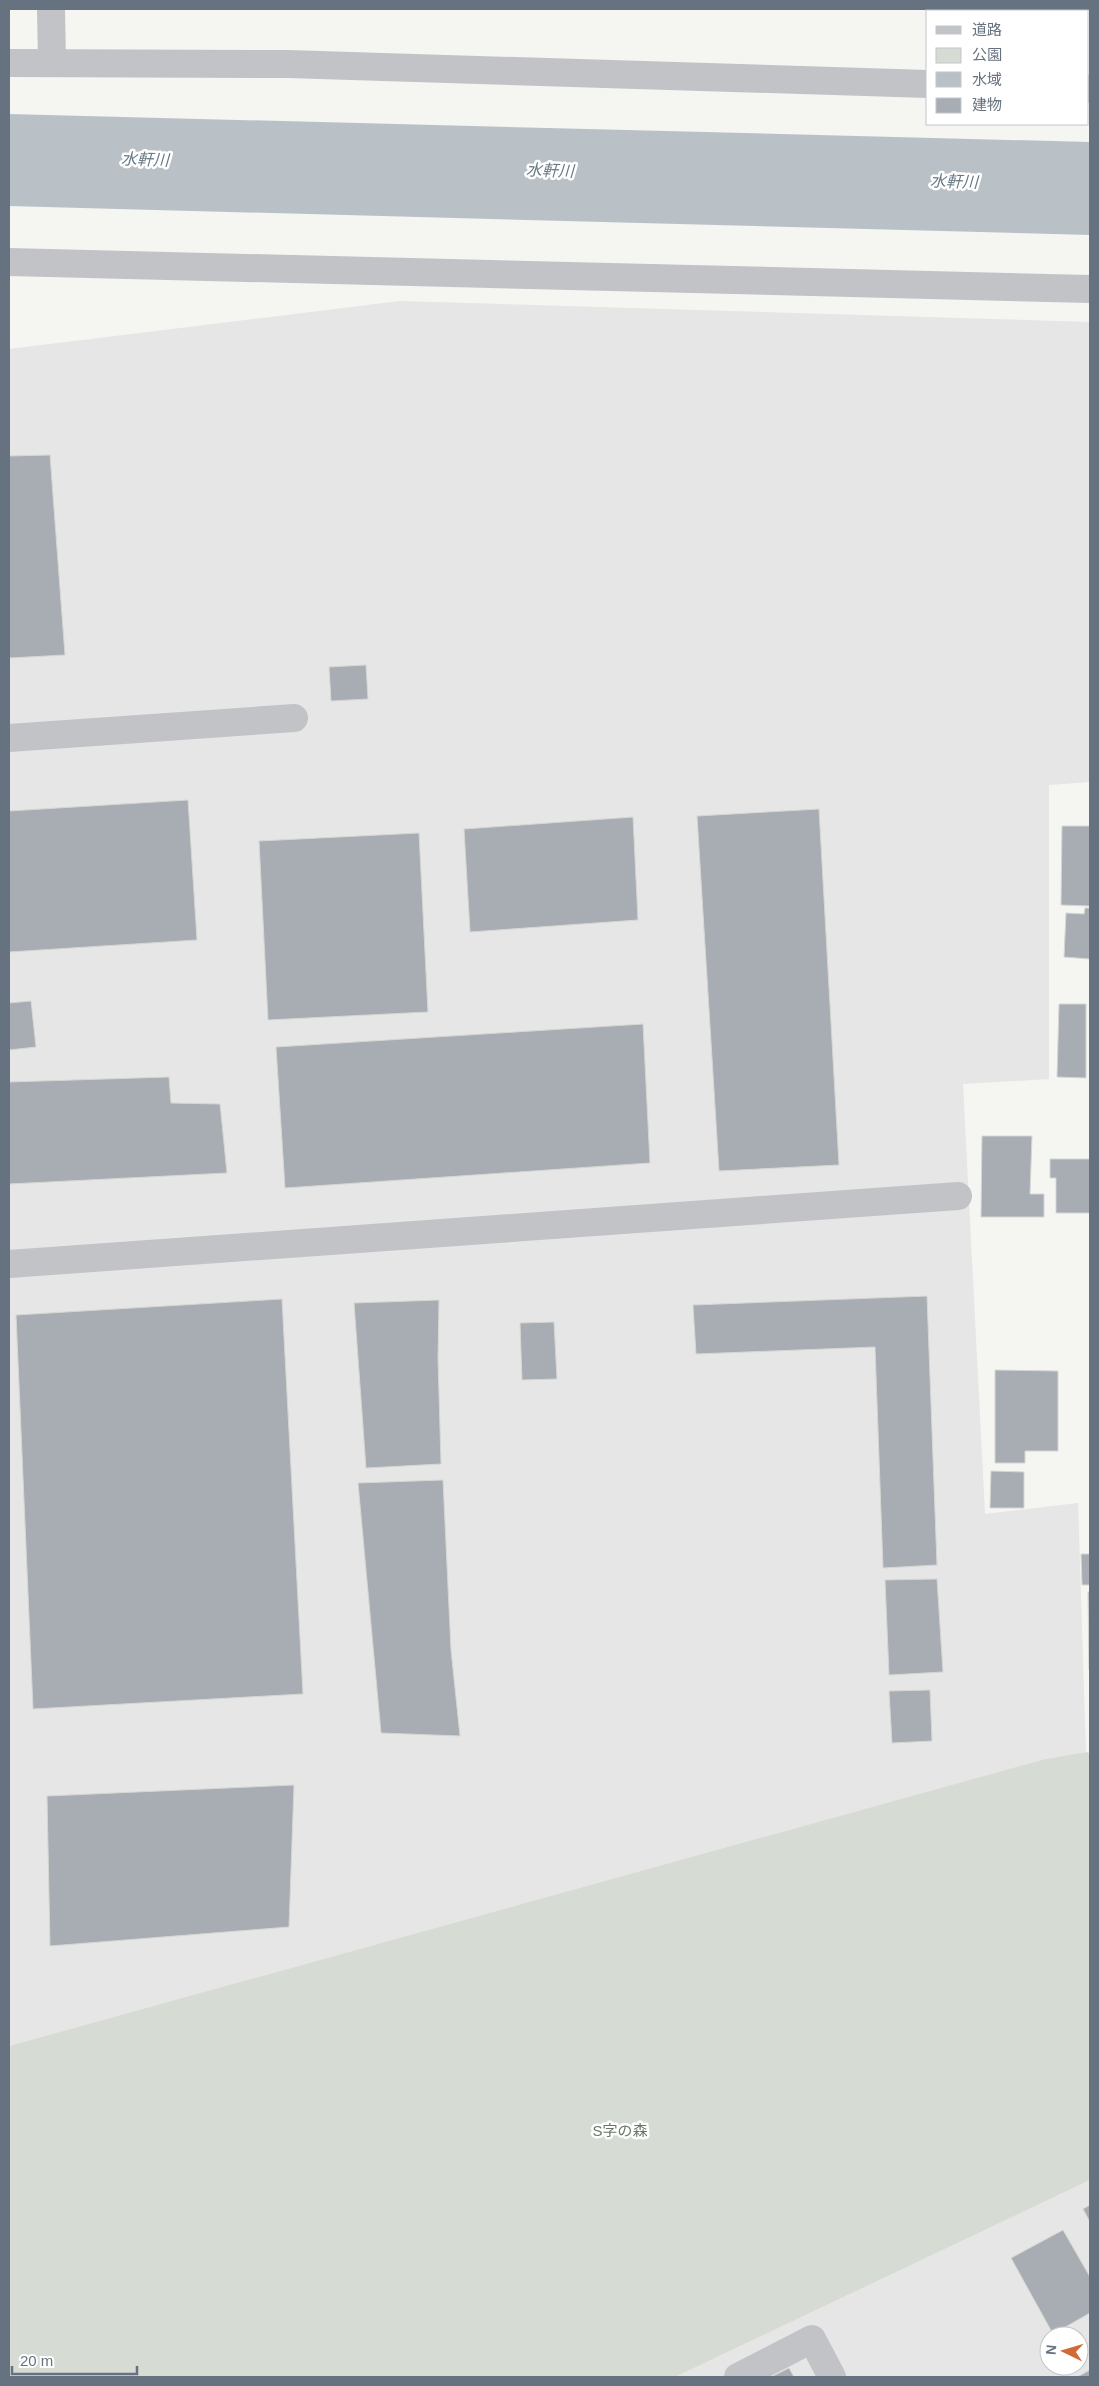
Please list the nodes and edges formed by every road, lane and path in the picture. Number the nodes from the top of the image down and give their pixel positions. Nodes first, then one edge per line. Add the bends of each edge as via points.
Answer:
1 (51, 9) edge
2 (9, 63) edge
3 (52, 63) junction
4 (926, 84) edge
5 (9, 262) edge
6 (1090, 289) edge
7 (294, 718) dead end
8 (9, 738) edge
9 (958, 1196) dead end
10 (9, 1264) edge
11 (738, 2377) edge
12 (832, 2377) edge

1 - 3 street
2 - 3 street
3 - 4 street via 288,64
5 - 6 street
7 - 8 street
9 - 10 street
11 - 12 street via 812,2339

